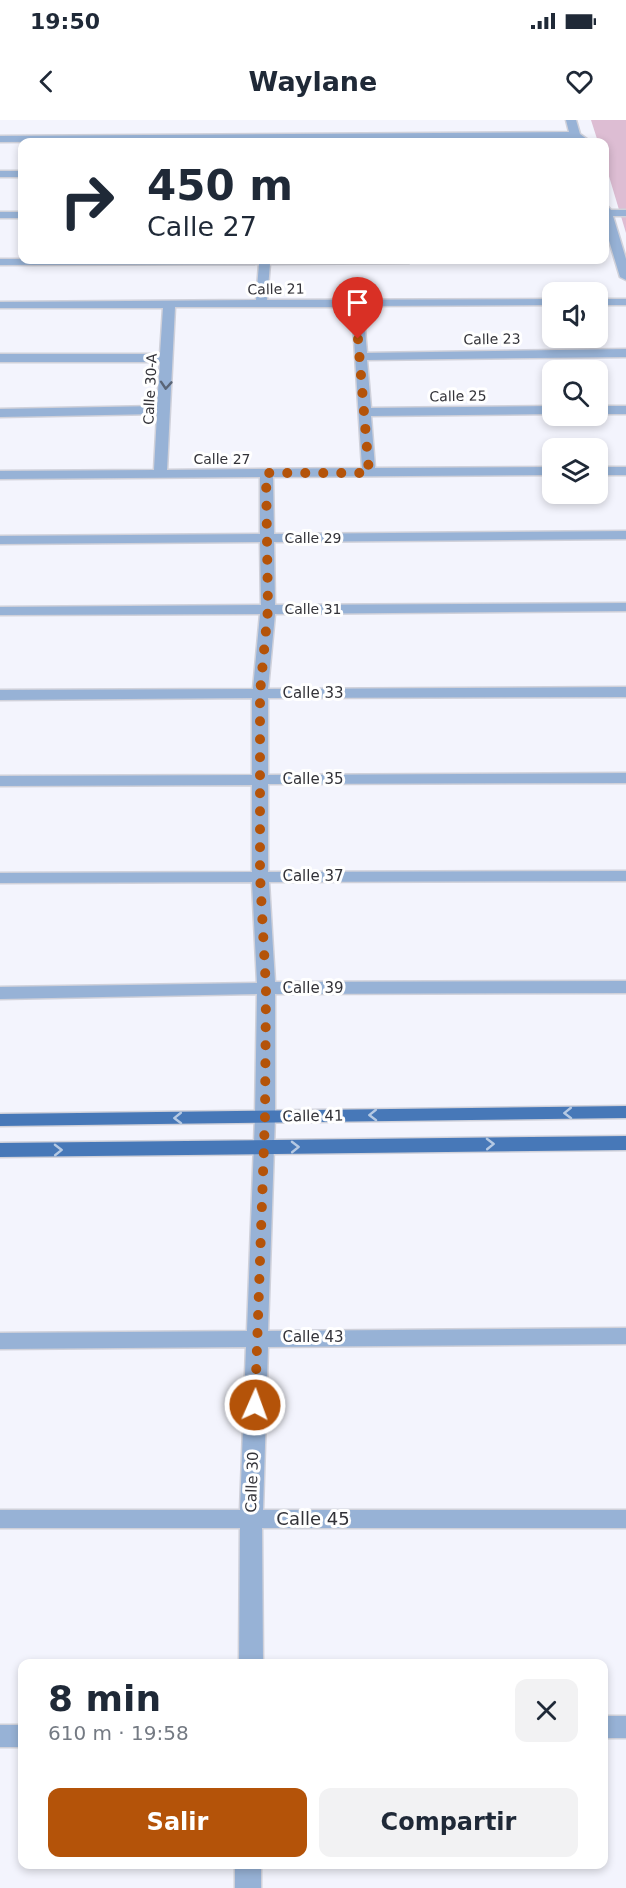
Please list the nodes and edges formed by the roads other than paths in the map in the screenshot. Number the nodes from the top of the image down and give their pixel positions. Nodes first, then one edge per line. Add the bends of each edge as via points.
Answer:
1 (571, 120) edge
2 (575, 135) junction
3 (265, 136) edge
4 (88, 138) edge
5 (580, 138) edge
6 (0, 139) edge
7 (18, 139) edge
8 (0, 174) edge
9 (18, 174) edge
10 (609, 211) edge
11 (626, 213) edge
12 (0, 215) edge
13 (18, 215) edge
14 (609, 223) edge
15 (609, 257) edge
16 (620, 257) junction
17 (0, 262) edge
18 (18, 262) edge
19 (265, 264) edge
20 (626, 277) edge
21 (542, 302) edge
22 (608, 302) edge
23 (626, 302) edge
24 (357, 303) junction
25 (0, 305) edge
26 (169, 305) junction
27 (261, 305) junction
28 (626, 353) edge
29 (359, 357) junction
30 (0, 358) edge
31 (167, 358) junction
32 (542, 410) edge
33 (608, 410) edge
34 (626, 410) edge
35 (164, 411) junction
36 (365, 412) junction
37 (0, 413) edge
38 (542, 471) edge
39 (608, 471) edge
40 (626, 471) edge
41 (266, 473) junction
42 (369, 473) junction
43 (160, 474) junction
44 (0, 475) edge
45 (626, 535) edge
46 (267, 538) junction
47 (0, 540) edge
48 (626, 607) edge
49 (268, 609) junction
50 (0, 611) edge
51 (626, 692) edge
52 (260, 693) junction
53 (0, 695) edge
54 (626, 778) edge
55 (261, 779) junction
56 (0, 781) edge
57 (260, 875) junction
58 (626, 876) edge
59 (0, 878) edge
60 (626, 987) edge
61 (266, 988) junction
62 (0, 993) edge
63 (626, 1112) edge
64 (265, 1116) junction
65 (0, 1120) edge
66 (626, 1143) edge
67 (263, 1147) junction
68 (0, 1150) edge
69 (626, 1336) edge
70 (257, 1337) junction
71 (0, 1341) edge
72 (251, 1518) junction
73 (0, 1519) edge
74 (626, 1519) edge
75 (251, 1659) edge
76 (608, 1727) edge
77 (626, 1727) edge
78 (0, 1736) edge
79 (18, 1736) edge
80 (248, 1869) edge
81 (248, 1888) edge

1 - 2 street
2 - 3 street
2 - 5 street
3 - 4 street
6 - 7 street
8 - 9 street
10 - 11 street
12 - 13 street
14 - 16 street
15 - 16 street
16 - 20 street
17 - 18 street
19 - 27 street
21 - 24 street, Calle 21
22 - 23 street
24 - 27 street, Calle 21
24 - 29 street
25 - 26 street, Calle 21
26 - 27 street, Calle 21
26 - 31 street, Calle 30-A
28 - 29 street, Calle 23
29 - 36 street
30 - 31 street
31 -> 35 street, Calle 30-A
32 - 36 street, Calle 25
33 - 34 street
35 - 37 street
35 - 43 street, Calle 30-A
36 - 42 street
38 - 42 street, Calle 27
39 - 40 street
41 - 42 street, Calle 27
41 - 43 street, Calle 27
41 - 46 street, Calle 30
43 - 44 street, Calle 27
45 - 46 street, Calle 29
46 - 47 street, Calle 29
46 - 49 street, Calle 30
48 - 49 street, Calle 31
49 - 50 street, Calle 31
49 - 52 street, Calle 30
51 - 52 street, Calle 33
52 - 53 street, Calle 33
52 - 55 street, Calle 30
54 - 55 street, Calle 35
55 - 56 street, Calle 35
55 - 57 street, Calle 30
57 - 58 street, Calle 37
57 - 59 street, Calle 37
57 - 61 street, Calle 30
60 - 61 street, Calle 39
61 - 62 street, Calle 39
61 - 64 street, Calle 30
63 -> 64 main road, Calle 41
64 -> 65 main road, Calle 41
64 - 67 street, Calle 30
67 -> 66 main road, Calle 41
68 -> 67 main road, Calle 41
67 - 70 street, Calle 30
69 - 70 street, Calle 43
70 - 71 street, Calle 43
70 - 72 street, Calle 30
72 - 73 street, Calle 45
72 - 74 street, Calle 45
72 - 75 street, Calle 30
76 - 77 street
78 - 79 street
80 - 81 street

